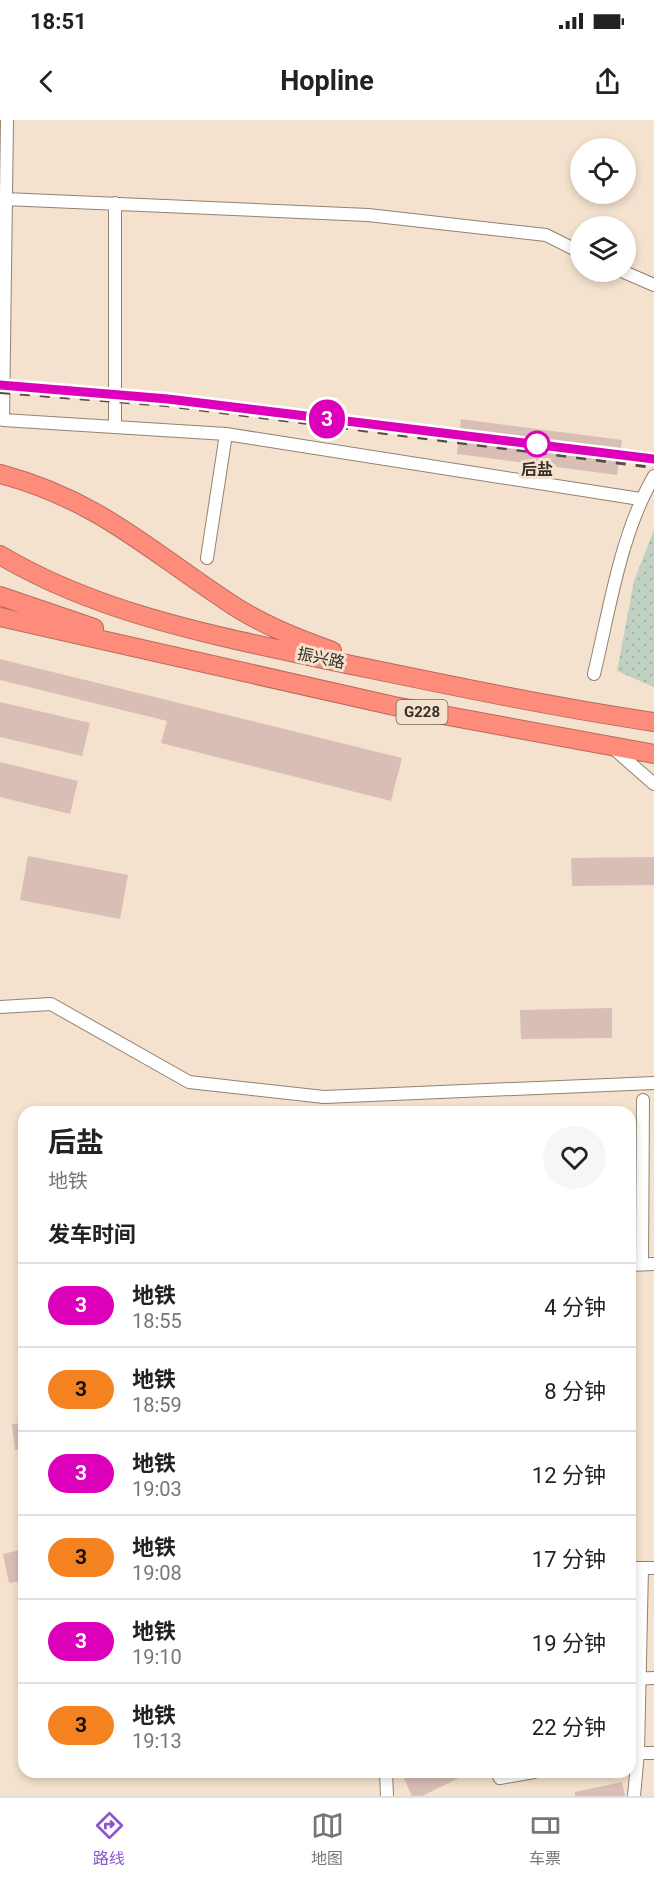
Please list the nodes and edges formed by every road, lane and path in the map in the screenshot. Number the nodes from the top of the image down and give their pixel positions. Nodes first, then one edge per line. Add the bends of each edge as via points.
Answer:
1 (7, 120) edge
2 (6, 199) junction
3 (116, 203) junction
4 (570, 247) edge
5 (636, 277) edge
6 (654, 285) edge
7 (115, 427) junction
8 (226, 434) junction
9 (0, 474) edge
10 (654, 476) edge
11 (640, 499) junction
12 (0, 555) edge
13 (207, 558) dead end
14 (0, 596) edge
15 (0, 617) edge
16 (192, 661) junction
17 (594, 674) dead end
18 (401, 675) junction
19 (654, 722) edge
20 (612, 748) junction
21 (654, 754) edge
22 (654, 784) edge
23 (0, 1007) edge
24 (654, 1083) edge
25 (643, 1100) dead end
26 (642, 1264) edge
27 (642, 1568) edge
28 (636, 1662) edge
29 (636, 1678) edge
30 (654, 1678) edge
31 (636, 1753) edge
32 (654, 1753) edge
33 (386, 1778) edge
34 (634, 1778) edge
35 (387, 1796) edge
36 (634, 1796) edge

1 - 2 street
2 - 3 street
2 - 7 street via 3,420
3 - 4 street via 368,214 546,236
3 - 7 street
5 - 6 street
7 - 8 street
8 - 11 street
8 - 13 street
9 - 18 highway via 40,484 78,501 256,619
10 - 11 street
11 - 17 street via 620,563
12 - 18 highway, 振兴路 / G228 via 104,604 198,631
14 - 16 highway
15 - 16 highway, 振兴路 / G228
16 - 20 highway, 振兴路 / G228 via 394,706
18 - 19 highway, 振兴路 / G228
20 - 21 highway, 振兴路 / G228
20 - 22 street
23 - 24 street via 51,1004 189,1082 324,1097
25 - 26 street
27 - 28 street
29 - 30 street
31 - 32 street
33 - 35 street
34 - 36 street

